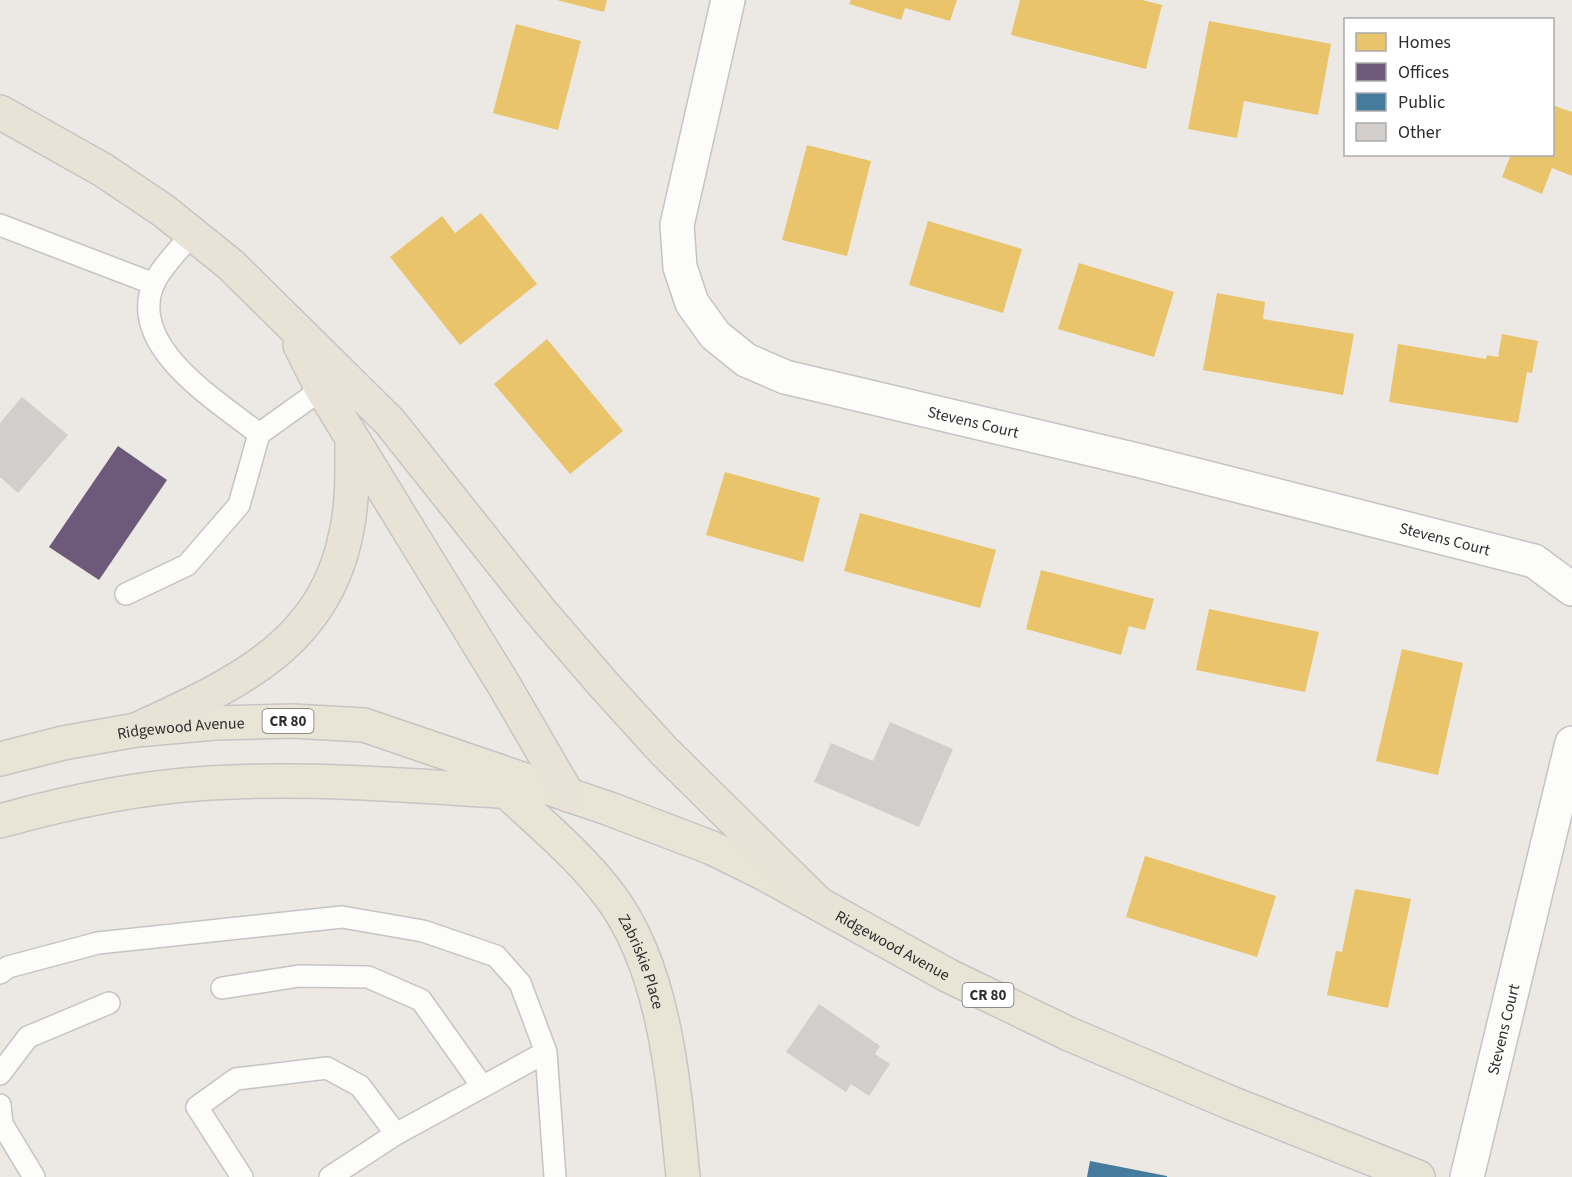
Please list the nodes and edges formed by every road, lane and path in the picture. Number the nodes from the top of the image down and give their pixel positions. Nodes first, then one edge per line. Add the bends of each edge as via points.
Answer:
1 (728, 0) edge
2 (0, 112) edge
3 (0, 225) edge
4 (192, 234) junction
5 (154, 284) junction
6 (287, 320) junction
7 (322, 389) junction
8 (259, 434) junction
9 (351, 438) junction
10 (1572, 589) edge
11 (126, 594) dead end
12 (136, 730) junction
13 (1572, 743) edge
14 (0, 759) edge
15 (507, 792) junction
16 (568, 795) junction
17 (0, 821) edge
18 (819, 904) junction
19 (0, 973) edge
20 (222, 988) dead end
21 (109, 1003) dead end
22 (546, 1052) junction
23 (0, 1074) edge
24 (482, 1086) junction
25 (0, 1105) edge
26 (396, 1134) junction
27 (34, 1177) edge
28 (242, 1177) edge
29 (330, 1177) edge
30 (555, 1177) edge
31 (683, 1177) edge
32 (1418, 1177) edge
33 (1467, 1177) edge

1 - 10 street, Stevens Court via 677,225 680,267 692,303 715,335 746,360 785,376 1534,561
2 - 4 highway via 103,170
3 - 5 lane
4 - 5 lane
4 - 6 highway via 231,265
5 - 8 lane via 148,311 154,337 182,373
6 - 7 highway
6 - 18 highway via 390,422 541,612 663,750
7 - 8 lane
7 - 9 highway
8 - 11 lane via 239,505 187,565
9 - 12 highway via 348,528 339,563 306,624 257,669
9 - 16 highway
12 - 14 main road, Ridgewood Avenue / CR 80
12 - 16 main road, Ridgewood Avenue / CR 80 via 292,721 364,725
13 - 33 street, Stevens Court
15 - 16 main road, Ridgewood Avenue / CR 80
15 - 17 main road, Ridgewood Avenue / CR 80 via 288,781 209,783 124,793
15 - 31 main road, Zabriskie Place via 611,897 642,955 667,1048
16 - 18 main road, Ridgewood Avenue / CR 80 via 712,848
18 - 32 main road, Ridgewood Avenue / CR 80 via 949,976 1069,1034
19 - 22 lane via 8,967 98,943 342,917 423,931 496,956 520,982
20 - 24 lane via 299,975 368,977 421,1000
21 - 23 lane via 28,1037
22 - 24 lane
22 - 30 lane
24 - 26 lane
25 - 27 lane via 3,1124
26 - 28 lane via 360,1086 327,1068 236,1079 197,1107
26 - 29 lane

